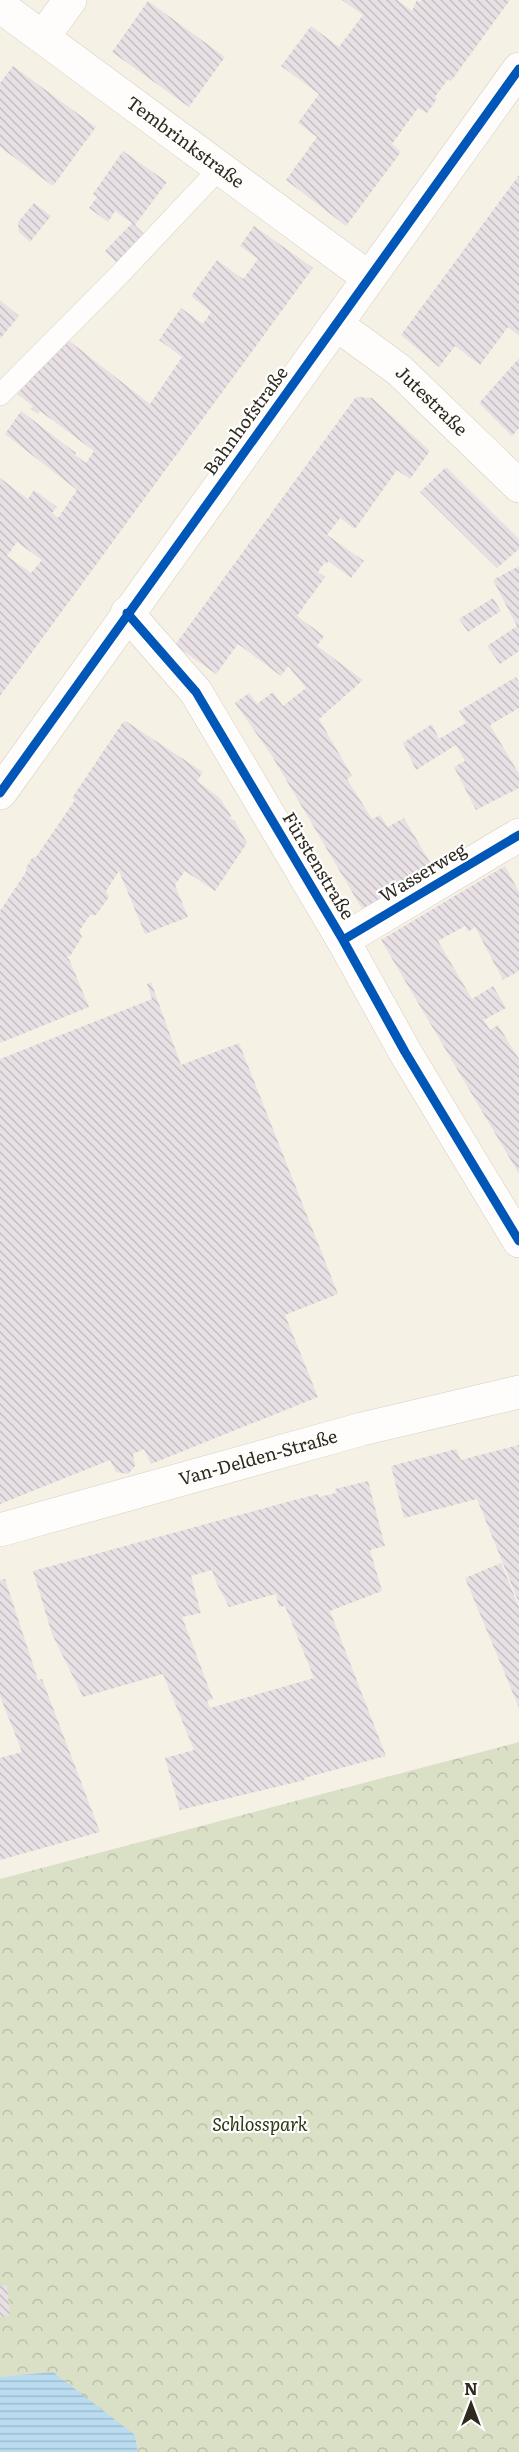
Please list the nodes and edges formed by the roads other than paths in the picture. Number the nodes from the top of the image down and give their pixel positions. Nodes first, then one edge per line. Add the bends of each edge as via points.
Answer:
1 (70, 0) edge
2 (0, 6) edge
3 (43, 37) junction
4 (519, 69) edge
5 (221, 167) junction
6 (369, 278) junction
7 (336, 324) junction
8 (0, 395) edge
9 (519, 486) edge
10 (127, 613) junction
11 (0, 793) edge
12 (519, 835) edge
13 (343, 940) junction
14 (519, 1241) edge
15 (519, 1392) edge
16 (0, 1530) edge

1 - 3 street
2 - 3 street, Tembrinkstraße
3 - 5 street, Tembrinkstraße
4 - 6 street, Bahnhofstraße
5 - 6 street, Tembrinkstraße
5 - 8 lane
6 - 7 street, Bahnhofstraße
7 - 9 street, Jutestraße via 399,370
7 - 10 street, Bahnhofstraße
10 - 11 street, Bahnhofstraße
10 - 13 street, Fürstenstraße via 196,692
12 - 13 street, Wasserweg
13 - 14 street, Fürstenstraße via 405,1052
15 - 16 street, Van-Delden-Straße via 362,1429

